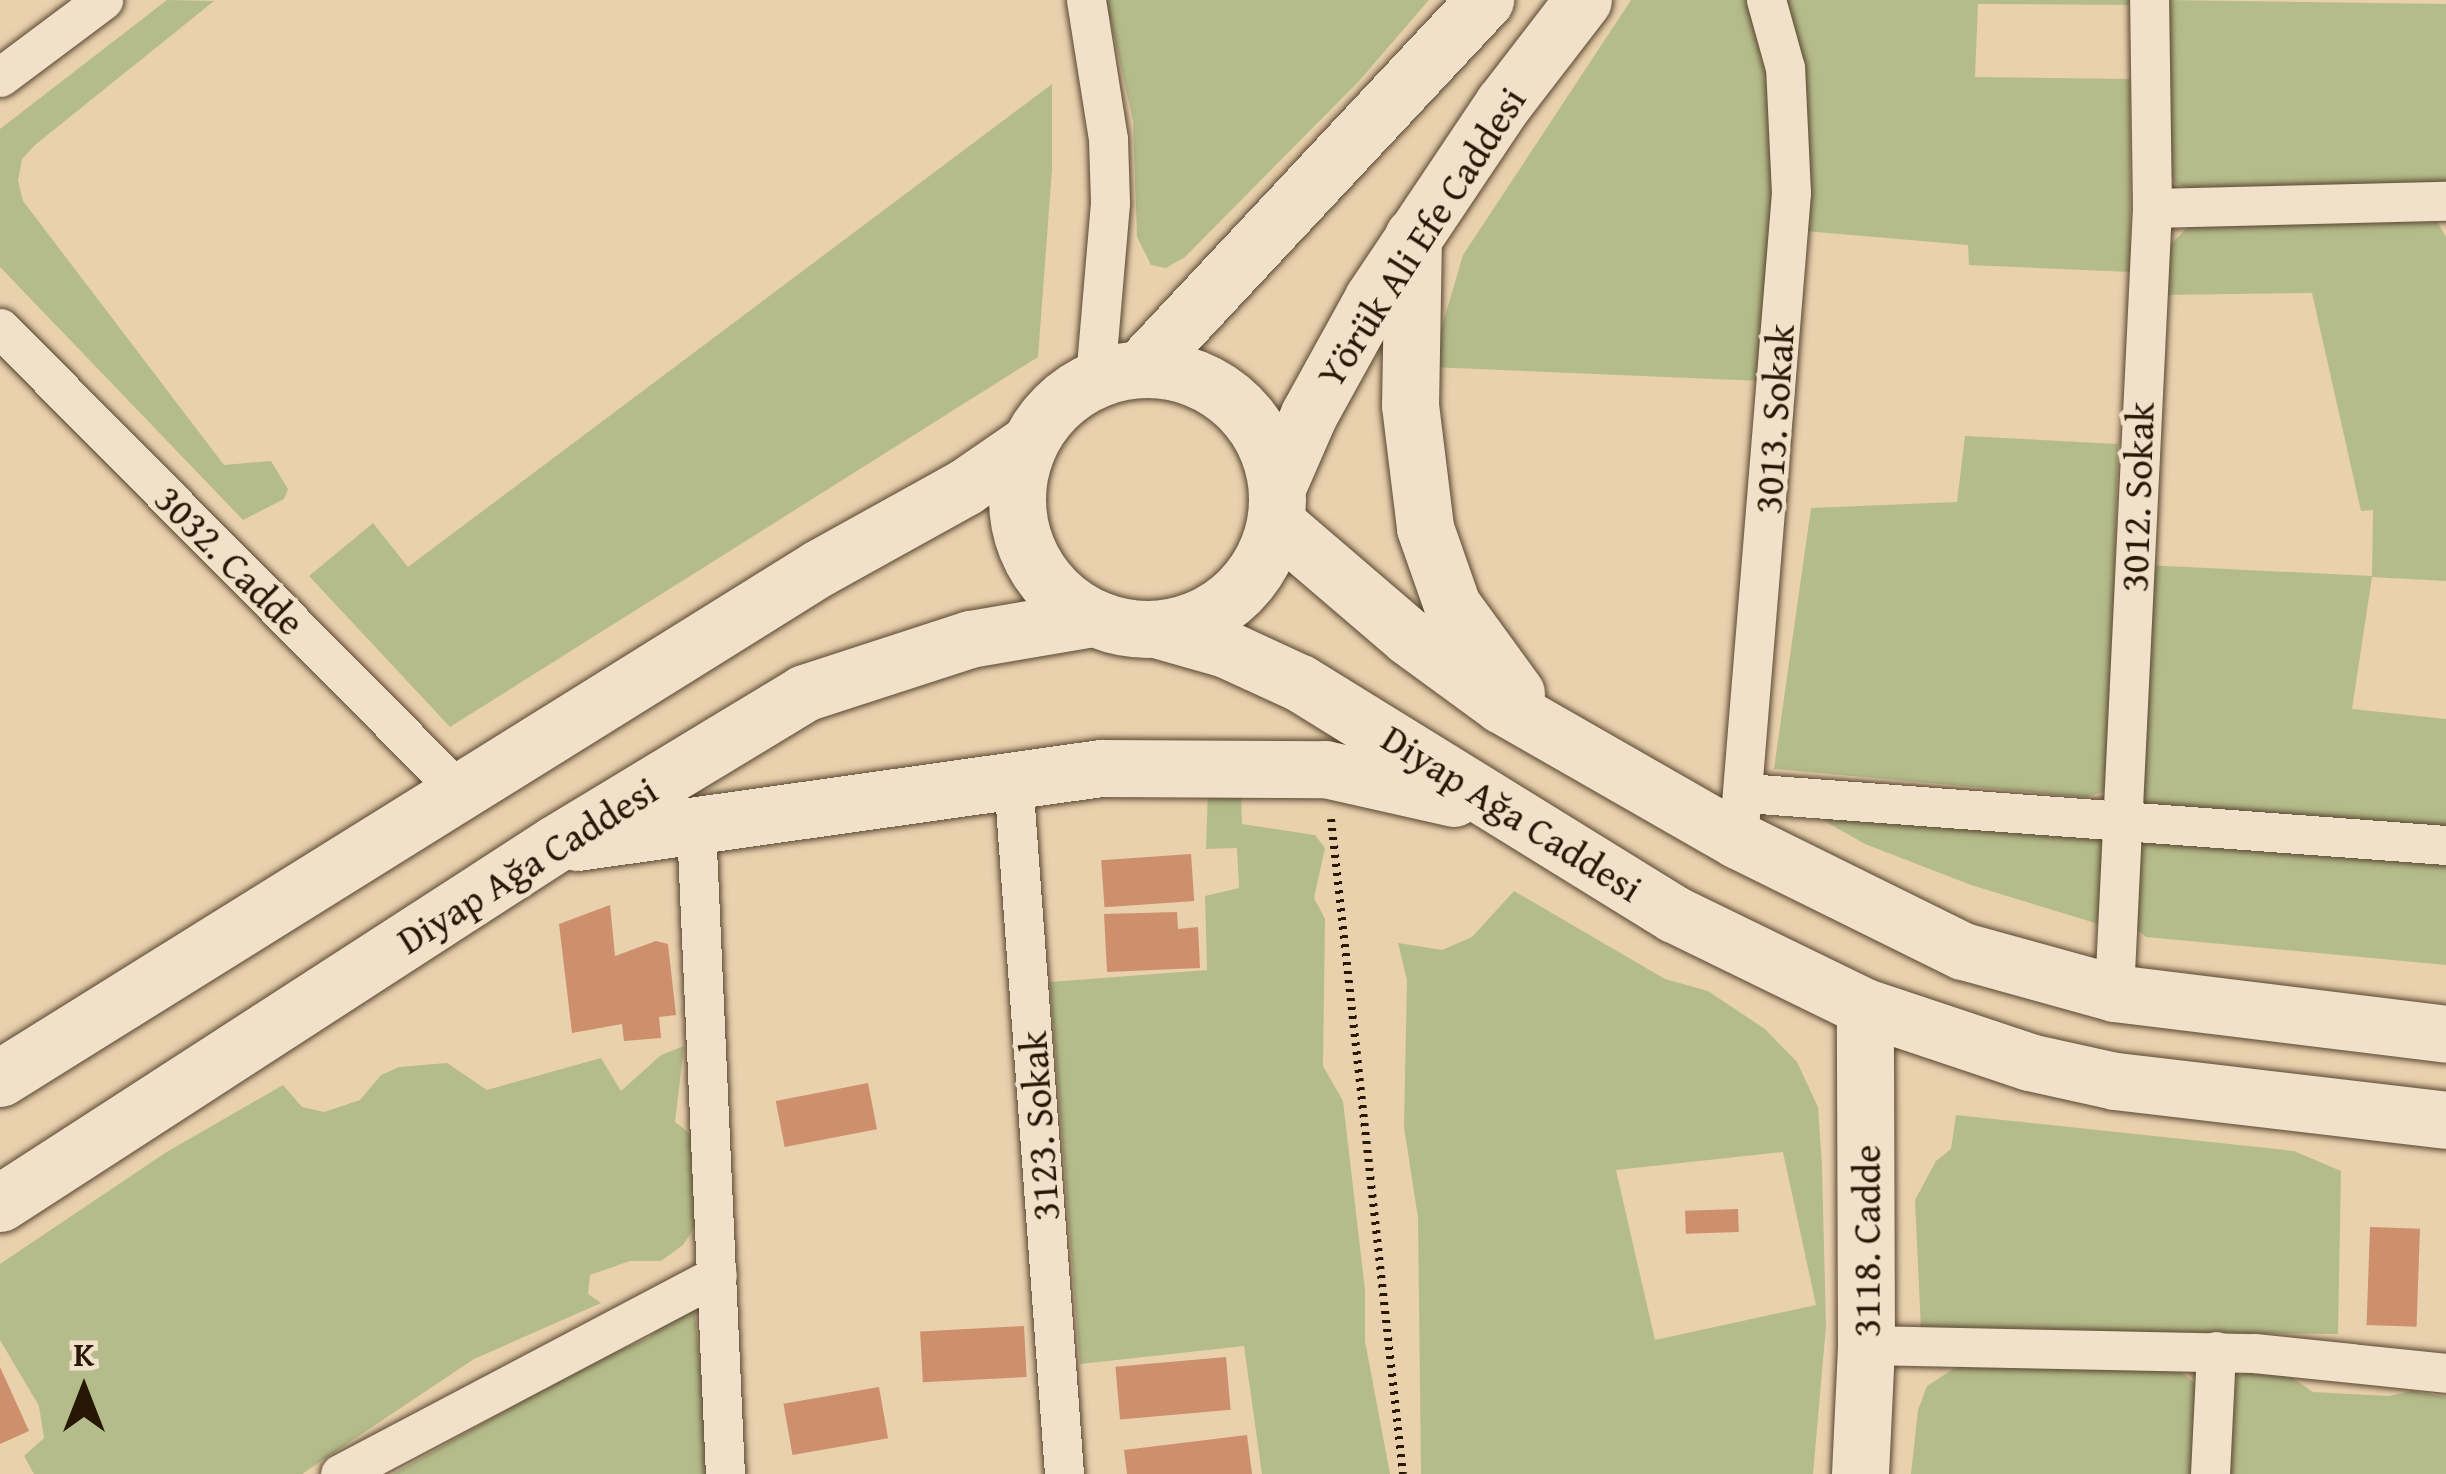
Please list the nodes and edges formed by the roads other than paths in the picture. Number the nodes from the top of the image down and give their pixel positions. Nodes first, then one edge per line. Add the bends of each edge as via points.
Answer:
1 (103, 0) edge
2 (1086, 0) edge
3 (1485, 0) edge
4 (1583, 0) edge
5 (1766, 0) edge
6 (2149, 0) edge
7 (0, 77) edge
8 (2446, 201) edge
9 (2152, 208) junction
10 (1413, 236) junction
11 (0, 328) edge
12 (1118, 374) junction
13 (1029, 443) junction
14 (1277, 504) junction
15 (1093, 618) junction
16 (1156, 629) junction
17 (1549, 733) junction
18 (1013, 779) junction
19 (460, 792) junction
20 (1504, 811) junction
21 (1742, 816) junction
22 (2125, 824) junction
23 (696, 826) junction
24 (555, 844) junction
25 (2446, 845) edge
26 (2114, 993) junction
27 (1865, 1007) junction
28 (2446, 1034) edge
29 (0, 1078) edge
30 (2446, 1120) edge
31 (0, 1203) edge
32 (717, 1275) junction
33 (1866, 1345) junction
34 (2216, 1351) junction
35 (2446, 1373) edge
36 (340, 1474) edge
37 (725, 1474) edge
38 (1064, 1474) edge
39 (1859, 1474) edge
40 (2210, 1474) edge

1 - 7 street
2 - 12 street via 1108,139
3 - 12 main road
4 - 10 main road, Yörük Ali Efe Caddesi
5 - 21 street, 3013. Sokak via 1784,68 1791,193
6 - 9 street, 3012. Sokak
8 - 9 street
9 - 22 street, 3012. Sokak
10 - 14 main road, Yörük Ali Efe Caddesi via 1340,352
10 - 17 main road via 1410,405 1424,528 1470,634
11 - 19 street, 3032. Cadde
12 - 13 main road, Diyap Ağa Caddesi via 1056,405
12 - 14 main road via 1180,372 1232,401 1268,447
13 - 15 main road, Diyap Ağa Caddesi via 1016,511 1024,544 1052,587
13 - 19 main road, Diyap Ağa Caddesi
14 - 16 main road, Diyap Ağa Caddesi via 1261,564 1234,597 1197,620
14 - 17 main road via 1452,670
15 - 16 main road, Diyap Ağa Caddesi
15 - 24 main road, Diyap Ağa Caddesi via 970,639 804,693
16 - 20 main road, Diyap Ağa Caddesi via 1300,683
17 - 21 main road
18 - 20 main road via 1162,766 1325,769
18 - 23 main road
18 - 38 street, 3123. Sokak
19 - 29 main road, Diyap Ağa Caddesi
20 - 27 main road, Diyap Ağa Caddesi via 1674,914
21 - 22 street
21 - 26 main road via 1873,908 1979,957
22 - 25 street
22 - 26 street, 3012. Sokak
23 - 24 main road
23 - 32 street
24 - 31 main road, Diyap Ağa Caddesi
26 - 28 main road
27 - 30 main road, Diyap Ağa Caddesi via 2009,1056 2115,1081
27 - 33 main road, 3118. Cadde
32 - 36 street
32 - 37 street
33 - 34 street
33 - 39 main road, 3118. Cadde
34 - 35 street
34 - 40 street

